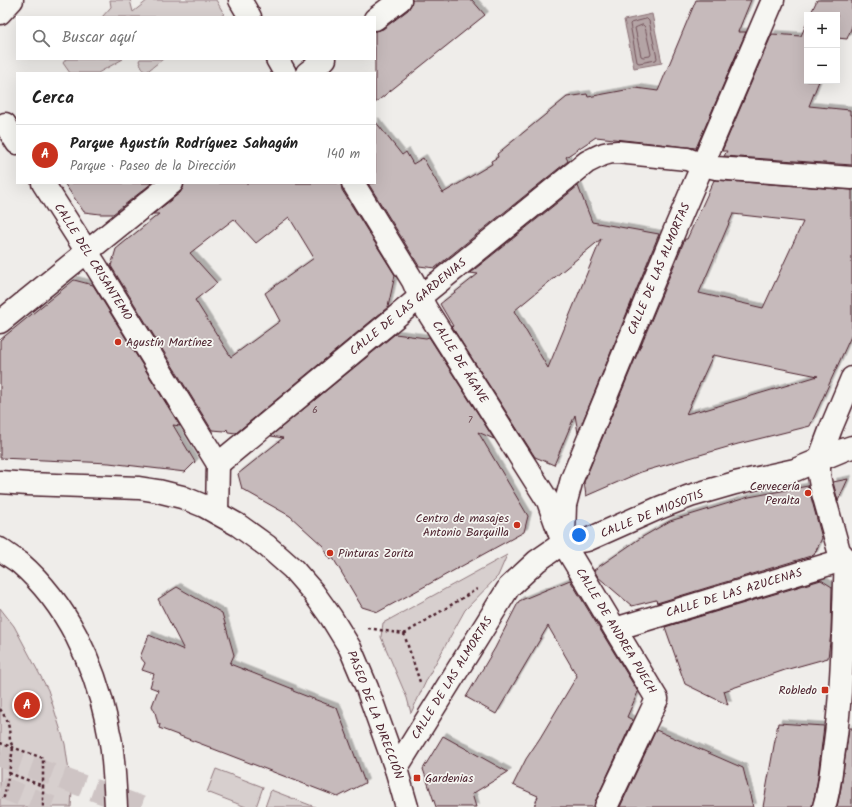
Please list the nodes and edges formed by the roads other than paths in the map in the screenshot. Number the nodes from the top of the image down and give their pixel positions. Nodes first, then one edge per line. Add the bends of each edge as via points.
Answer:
1 (12, 0) edge
2 (240, 0) edge
3 (400, 0) edge
4 (773, 0) edge
5 (0, 13) edge
6 (249, 16) edge
7 (376, 18) edge
8 (277, 60) edge
9 (324, 60) edge
10 (284, 72) edge
11 (308, 72) edge
12 (5, 124) dead end
13 (16, 141) edge
14 (703, 165) junction
15 (852, 178) edge
16 (44, 184) edge
17 (171, 184) edge
18 (354, 184) edge
19 (87, 252) junction
20 (420, 297) junction
21 (0, 322) edge
22 (852, 378) edge
23 (852, 447) edge
24 (819, 460) junction
25 (218, 464) junction
26 (0, 482) edge
27 (28, 484) junction
28 (0, 496) edge
29 (217, 512) junction
30 (563, 544) junction
31 (0, 549) edge
32 (849, 560) edge
33 (509, 587) joint
34 (615, 629) junction
35 (396, 770) junction
36 (116, 807) edge
37 (407, 807) edge
38 (606, 807) edge
39 (824, 807) edge

1 - 5 street
2 - 6 street
3 - 7 street
4 - 14 street, CALLE DE LAS ALMORTAS
8 - 10 street
9 - 11 street
12 - 13 street
14 - 15 street
14 - 20 street, CALLE DE LAS GARDENIAS via 687,159 617,152 602,154 587,162
14 - 30 street, CALLE DE LAS ALMORTAS via 572,479 565,505
16 - 19 street, CALLE DEL CRISANTEMO
17 - 19 street
18 - 20 street, CALLE DE ÁGAVE via 413,281
19 - 21 street
19 - 25 street, CALLE DEL CRISANTEMO
20 - 25 street, CALLE DE LAS GARDENIAS
20 - 30 street, CALLE DE ÁGAVE via 548,501
22 - 24 street
23 - 24 street, CALLE DE MIOSOTIS
24 - 30 street, CALLE DE MIOSOTIS via 795,470 690,496 587,540
24 - 32 street via 821,486 839,551
25 - 29 street
26 - 27 street, PASEO DE LA DIRECCIÓN
27 - 28 street, PASEO DE LA DIRECCIÓN
27 - 29 street, PASEO DE LA DIRECCIÓN via 139,488 190,500
29 - 35 street, PASEO DE LA DIRECCIÓN via 267,546 293,569 332,617 350,648 367,688
30 - 33 street, CALLE DE MIOSOTIS via 537,561
30 - 34 street, CALLE DE ANDREA PUECH
31 - 36 street via 19,563 49,594 65,616 83,649 100,693 111,743
32 - 34 street, CALLE DE LAS AZUCENAS
32 - 39 street via 836,737 828,796
33 - 35 street, CALLE DE LAS ALMORTAS
34 - 38 street, CALLE DE ANDREA PUECH via 657,699
35 - 37 street, PASEO DE LA DIRECCIÓN

